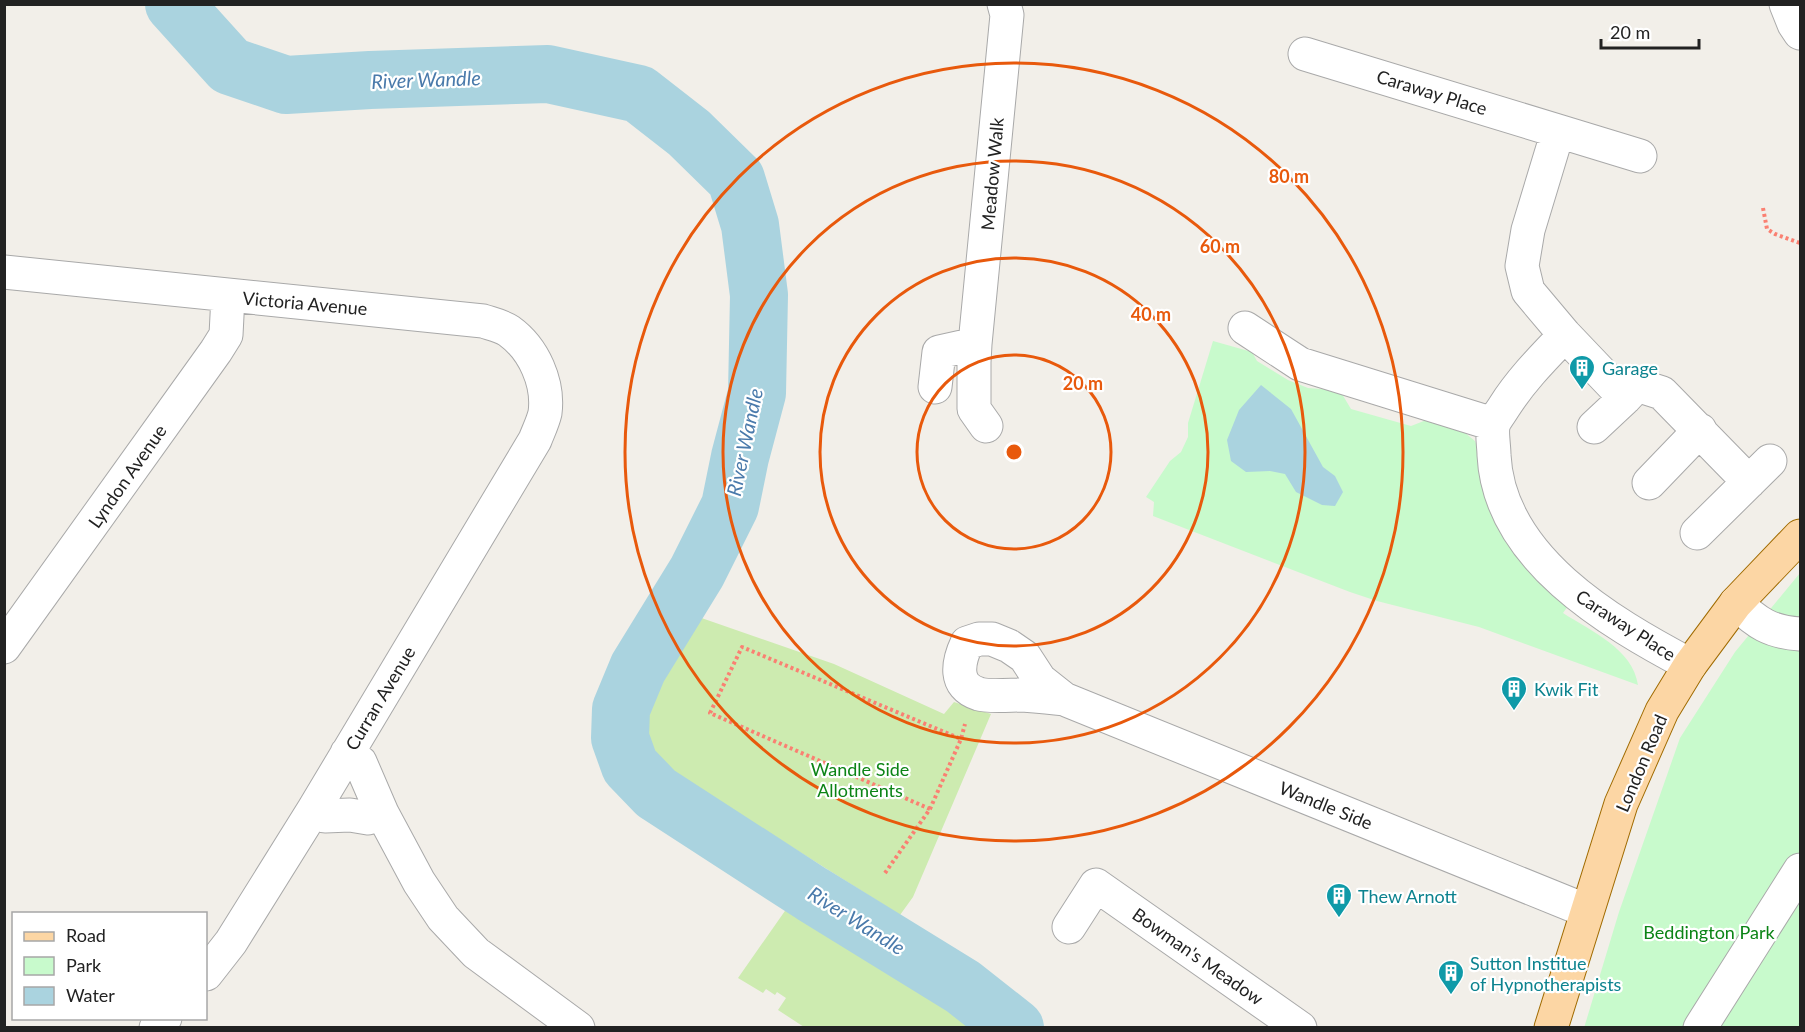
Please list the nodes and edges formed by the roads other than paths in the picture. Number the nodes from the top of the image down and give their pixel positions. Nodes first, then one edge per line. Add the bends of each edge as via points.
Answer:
1 (1004, 4) edge
2 (1786, 4) edge
3 (1800, 33) edge
4 (1305, 54) dead end
5 (1558, 131) junction
6 (1640, 156) dead end
7 (4, 272) edge
8 (228, 296) junction
9 (1245, 328) dead end
10 (1565, 335) junction
11 (975, 344) junction
12 (935, 387) dead end
13 (1625, 398) junction
14 (545, 415) joint
15 (1493, 424) junction
16 (986, 426) dead end
17 (1594, 427) dead end
18 (1700, 430) junction
19 (1650, 483) dead end
20 (1697, 533) dead end
21 (1800, 536) edge
22 (1736, 603) junction
23 (1800, 634) edge
24 (4, 648) edge
25 (1690, 665) junction
26 (1064, 699) junction
27 (347, 753) junction
28 (314, 809) junction
29 (382, 813) junction
30 (1800, 870) edge
31 (1587, 911) junction
32 (1069, 927) dead end
33 (207, 973) edge
34 (578, 1028) edge
35 (1300, 1028) edge
36 (1551, 1028) edge
37 (1700, 1028) edge

1 - 11 street, Meadow Walk via 1007,15
2 - 3 street
4 - 5 street, Caraway Place
5 - 6 street, Caraway Place
5 - 10 street via 1528,230 1522,266 1528,291
7 - 8 street, Victoria Avenue
8 - 14 street, Victoria Avenue via 461,317 507,330 523,343 537,364 545,394
8 - 24 street, Lyndon Avenue via 226,335 216,351
9 - 15 street via 1300,364
10 - 13 street
10 - 15 street via 1516,388
11 - 12 street via 939,352
11 - 16 street, Meadow Walk via 974,409
13 - 17 street
13 - 18 street via 1637,385 1662,393
14 - 27 street, Curran Avenue via 535,440
15 - 25 street, Caraway Place via 1495,468 1506,505 1527,544 1577,596
18 - 19 street
18 - 20 street via 1759,472
21 - 22 main road, London Road
22 - 23 street via 1756,621 1786,633
22 - 25 main road, London Road
25 - 31 main road, London Road via 1662,711 1621,804
26 - 26 street, Wandle Side via 975,692 964,685 959,671 967,643 992,639 1009,646 1026,657 1040,680
26 - 31 street, Wandle Side
27 - 28 street, Curran Avenue
27 - 29 street via 360,762
28 - 29 street via 325,816 368,818
28 - 33 street, Curran Avenue via 231,942
29 - 34 street via 443,918 476,953
30 - 37 street
31 - 36 main road, London Road
32 - 35 street, Bowman's Meadow via 1087,879

